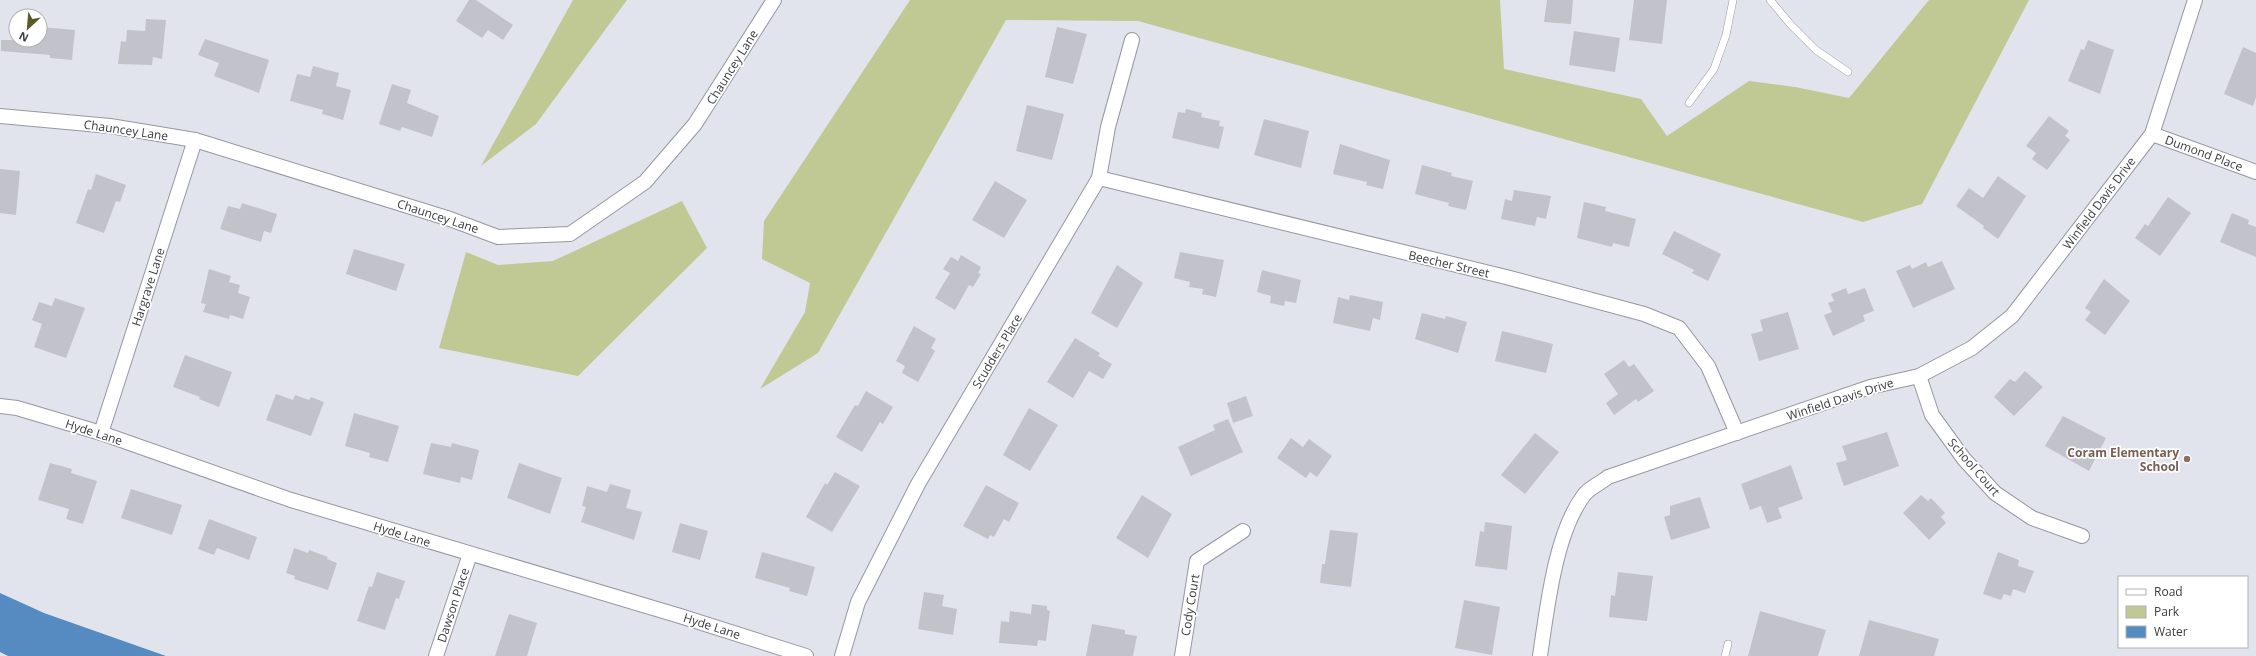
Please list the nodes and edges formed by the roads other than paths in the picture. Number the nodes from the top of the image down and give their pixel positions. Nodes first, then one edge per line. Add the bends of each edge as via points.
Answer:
1 (774, 0) edge
2 (1733, 0) edge
3 (1770, 0) edge
4 (2195, 0) edge
5 (1132, 40) dead end
6 (1848, 72) dead end
7 (1689, 103) dead end
8 (0, 116) edge
9 (2152, 134) junction
10 (195, 140) junction
11 (2256, 172) edge
12 (1099, 178) junction
13 (1919, 376) junction
14 (0, 406) edge
15 (101, 433) junction
16 (1737, 433) junction
17 (1243, 531) dead end
18 (2082, 536) dead end
19 (470, 554) junction
20 (1728, 644) dead end
21 (436, 656) edge
22 (806, 656) edge
23 (842, 656) edge
24 (1182, 656) edge
25 (1540, 656) edge
26 (1725, 656) edge

1 - 10 street, Chauncey Lane via 695,124 645,182 570,234 498,237 450,219
2 - 7 lane via 1726,35 1714,69
3 - 6 lane via 1816,50
4 - 9 street, Winfield Davis Drive
5 - 12 street, Scudders Place via 1108,127
8 - 10 street, Chauncey Lane via 110,126
9 - 11 street, Dumond Place
9 - 13 street, Winfield Davis Drive via 2012,316 1972,348
10 - 15 street, Hargrave Lane
12 - 16 street, Beecher Street via 1506,277 1644,314 1680,328 1708,366
12 - 23 street, Scudders Place via 918,484 858,602
13 - 16 street, Winfield Davis Drive via 1870,387
13 - 18 street, School Court via 1932,415 1964,459 1995,493 2032,518
14 - 15 street, Hyde Lane via 17,408
15 - 19 street, Hyde Lane via 291,500
16 - 25 street, Winfield Davis Drive via 1608,477 1584,494 1570,520 1557,558
17 - 24 street, Cody Court via 1198,561
19 - 21 street, Dawson Place
19 - 22 street, Hyde Lane
20 - 26 lane

